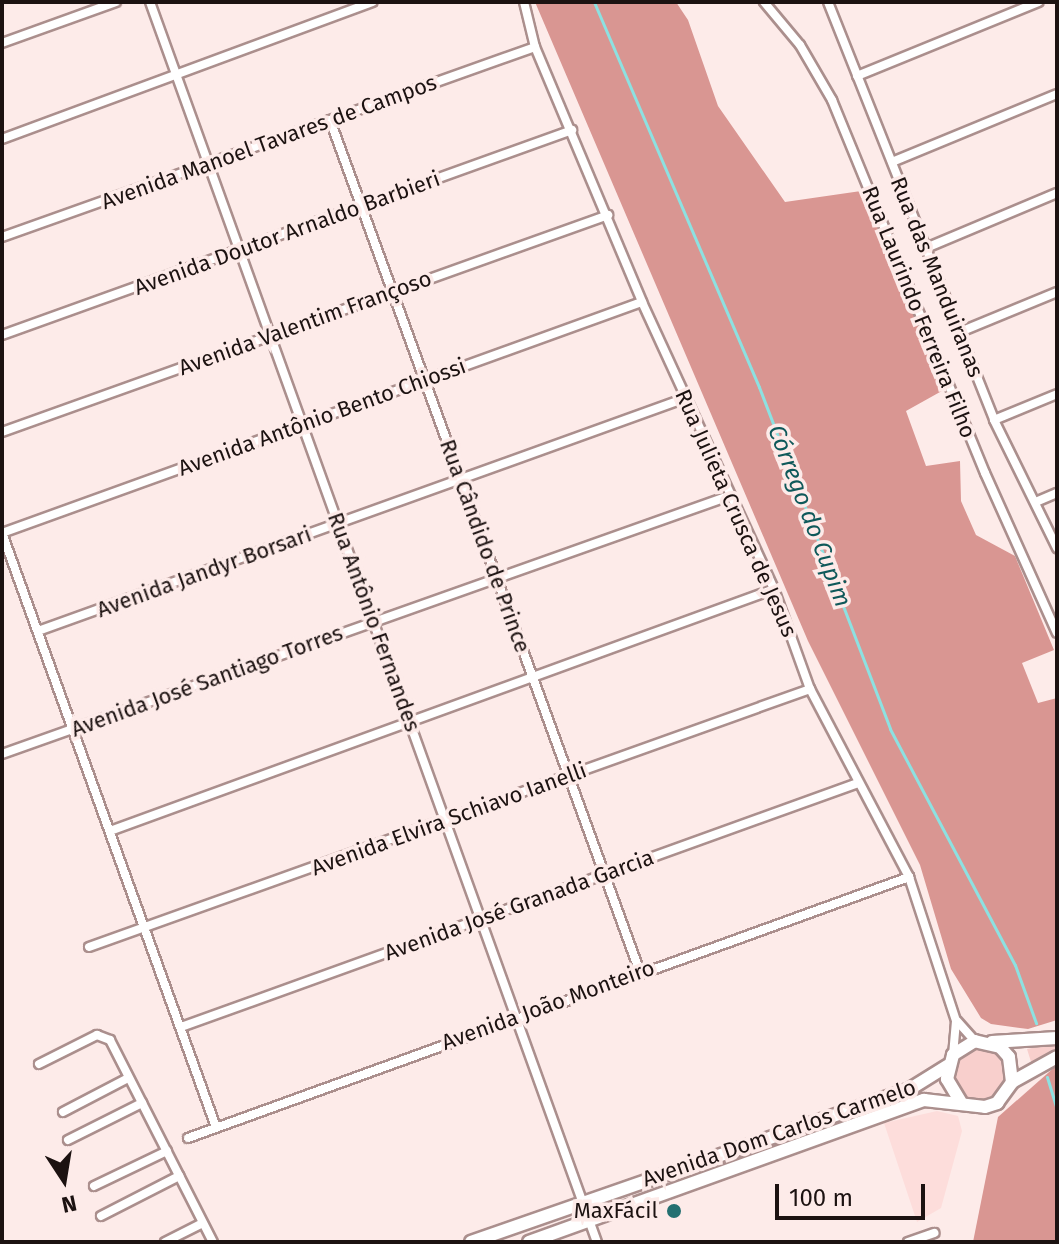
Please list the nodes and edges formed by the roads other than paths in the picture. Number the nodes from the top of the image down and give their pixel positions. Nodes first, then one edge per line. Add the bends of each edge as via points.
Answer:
1 (116, 2) edge
2 (150, 2) edge
3 (372, 2) edge
4 (524, 2) edge
5 (764, 2) edge
6 (828, 2) edge
7 (1038, 2) edge
8 (2, 43) edge
9 (535, 47) junction
10 (178, 75) junction
11 (857, 76) junction
12 (1057, 94) edge
13 (330, 120) junction
14 (572, 130) junction
15 (2, 139) edge
16 (892, 162) junction
17 (210, 164) junction
18 (1057, 193) edge
19 (362, 206) junction
20 (608, 215) junction
21 (2, 237) edge
22 (926, 248) junction
23 (241, 251) junction
24 (393, 291) junction
25 (1057, 292) edge
26 (642, 302) junction
27 (960, 332) junction
28 (2, 335) edge
29 (273, 335) junction
30 (424, 379) junction
31 (1057, 394) edge
32 (686, 398) junction
33 (994, 420) junction
34 (303, 425) junction
35 (2, 432) edge
36 (461, 478) junction
37 (1057, 493) edge
38 (729, 496) junction
39 (1038, 501) junction
40 (339, 523) junction
41 (2, 533) edge
42 (1057, 548) edge
43 (497, 577) junction
44 (774, 589) junction
45 (375, 620) junction
46 (38, 631) junction
47 (1057, 633) edge
48 (532, 675) junction
49 (810, 689) junction
50 (410, 720) junction
51 (73, 729) junction
52 (2, 754) edge
53 (568, 775) junction
54 (858, 783) junction
55 (446, 821) junction
56 (110, 831) junction
57 (604, 873) junction
58 (909, 877) junction
59 (481, 919) junction
60 (144, 930) junction
61 (89, 947) dead end
62 (640, 972) junction
63 (518, 1017) junction
64 (956, 1021) junction
65 (181, 1027) junction
66 (1057, 1038) edge
67 (981, 1042) junction
68 (1057, 1057) edge
69 (950, 1060) junction
70 (39, 1064) dead end
71 (128, 1078) junction
72 (1012, 1082) junction
73 (960, 1101) junction
74 (142, 1103) junction
75 (63, 1112) dead end
76 (216, 1127) junction
77 (188, 1138) dead end
78 (68, 1140) dead end
79 (167, 1151) junction
80 (179, 1176) junction
81 (94, 1186) dead end
82 (583, 1201) junction
83 (101, 1216) dead end
84 (589, 1220) junction
85 (203, 1223) junction
86 (934, 1233) dead end
87 (165, 1242) edge
88 (213, 1242) edge
89 (471, 1242) edge
90 (529, 1242) edge
91 (597, 1242) edge
92 (908, 1242) edge

1 - 8 street
2 - 10 street, Rua Antônio Fernandes
3 - 10 street
4 - 9 street, Rua Julieta Crusca de Jesus
5 - 47 street, Rua Laurindo Ferreira Filho via 800,45 832,100 985,473
6 - 11 street, Rua das Manduiranas
7 - 11 street
9 - 13 street, Avenida Manoel Tavares de Campos
9 - 14 street, Rua Julieta Crusca de Jesus
10 - 15 street
10 - 17 street, Rua Antônio Fernandes
11 - 16 street, Rua das Manduiranas
12 - 16 street
13 - 17 street, Avenida Manoel Tavares de Campos
13 - 19 street, Rua Cândido de Prince
14 - 19 street, Avenida Doutor Arnaldo Barbieri
14 - 20 street, Rua Julieta Crusca de Jesus
16 - 22 street, Rua das Manduiranas
17 - 21 street, Avenida Manoel Tavares de Campos
17 - 23 street, Rua Antônio Fernandes
18 - 22 street
19 - 23 street, Avenida Doutor Arnaldo Barbieri
19 - 24 street, Rua Cândido de Prince
20 - 24 street, Avenida Valentim Françoso
20 - 26 street, Rua Julieta Crusca de Jesus
22 - 27 street, Rua das Manduiranas
23 - 28 street, Avenida Doutor Arnaldo Barbieri
23 - 29 street, Rua Antônio Fernandes
24 - 29 street, Avenida Valentim Françoso
24 - 30 street, Rua Cândido de Prince
25 - 27 street
26 - 30 street, Avenida Antônio Bento Chiossi
26 - 32 street, Rua Julieta Crusca de Jesus
27 - 33 street, Rua das Manduiranas
29 - 34 street, Rua Antônio Fernandes
29 - 35 street, Avenida Valentim Françoso
30 - 34 street, Avenida Antônio Bento Chiossi
30 - 36 street, Rua Cândido de Prince
31 - 33 street
32 - 36 street, Avenida Jandyr Borsari
32 - 38 street, Rua Julieta Crusca de Jesus
33 - 39 street, Rua das Manduiranas
34 - 40 street, Rua Antônio Fernandes
34 - 41 street, Avenida Antônio Bento Chiossi
36 - 40 street, Avenida Jandyr Borsari
36 - 43 street, Rua Cândido de Prince
37 - 39 street
38 - 43 street, Avenida José Santiago Torres
38 - 44 street, Rua Julieta Crusca de Jesus
39 - 42 street, Rua das Manduiranas
40 - 45 street, Rua Antônio Fernandes
40 - 46 street, Avenida Jandyr Borsari
41 - 46 street
43 - 45 street, Avenida José Santiago Torres
43 - 48 street, Rua Cândido de Prince
44 - 48 street
44 - 49 street, Rua Julieta Crusca de Jesus
45 - 50 street, Rua Antônio Fernandes
45 - 51 street, Avenida José Santiago Torres
46 - 51 street
48 - 50 street
48 - 53 street, Rua Cândido de Prince
49 - 53 street, Avenida Elvira Schiavo Ianelli
49 - 54 street, Rua Julieta Crusca de Jesus
50 - 55 street, Rua Antônio Fernandes
50 - 56 street
51 - 52 street, Avenida José Santiago Torres
51 - 56 street
53 - 55 street, Avenida Elvira Schiavo Ianelli
53 - 57 street, Rua Cândido de Prince
54 - 57 street, Avenida José Granada Garcia
54 - 58 street, Rua Julieta Crusca de Jesus
55 - 59 street, Rua Antônio Fernandes
55 - 60 street, Avenida Elvira Schiavo Ianelli
56 - 60 street
57 - 59 street, Avenida José Granada Garcia
57 - 62 street, Rua Cândido de Prince
58 - 62 street, Avenida João Monteiro
58 - 64 street, Rua Julieta Crusca de Jesus
59 - 63 street, Rua Antônio Fernandes
59 - 65 street, Avenida José Granada Garcia
60 - 61 street, Avenida Elvira Schiavo Ianelli
60 - 65 street
62 - 63 street, Avenida João Monteiro
63 - 76 street, Avenida João Monteiro
63 - 82 street, Rua Antônio Fernandes
64 - 67 street, Rua Julieta Crusca de Jesus
64 - 69 street, Rua Julieta Crusca de Jesus
65 - 76 street
66 - 67 street
67 - 69 street
67 - 72 street via 1009,1057
68 - 72 street
69 - 73 street via 947,1079
69 - 82 street, Avenida Dom Carlos Carmelo via 910,1089
70 - 71 street via 104,1035
71 - 74 street
71 - 75 street
72 - 73 street via 1007,1094 985,1107
73 - 84 street, Avenida Dom Carlos Carmelo via 924,1100
74 - 78 street
74 - 79 street
76 - 77 street, Avenida João Monteiro
79 - 80 street
79 - 81 street
80 - 83 street
80 - 85 street
82 - 84 street, Rua Antônio Fernandes
82 - 89 street, Avenida Dom Carlos Carmelo
84 - 90 street, Avenida Dom Carlos Carmelo
84 - 91 street, Rua Antônio Fernandes
85 - 87 street
85 - 88 street
86 - 92 street

